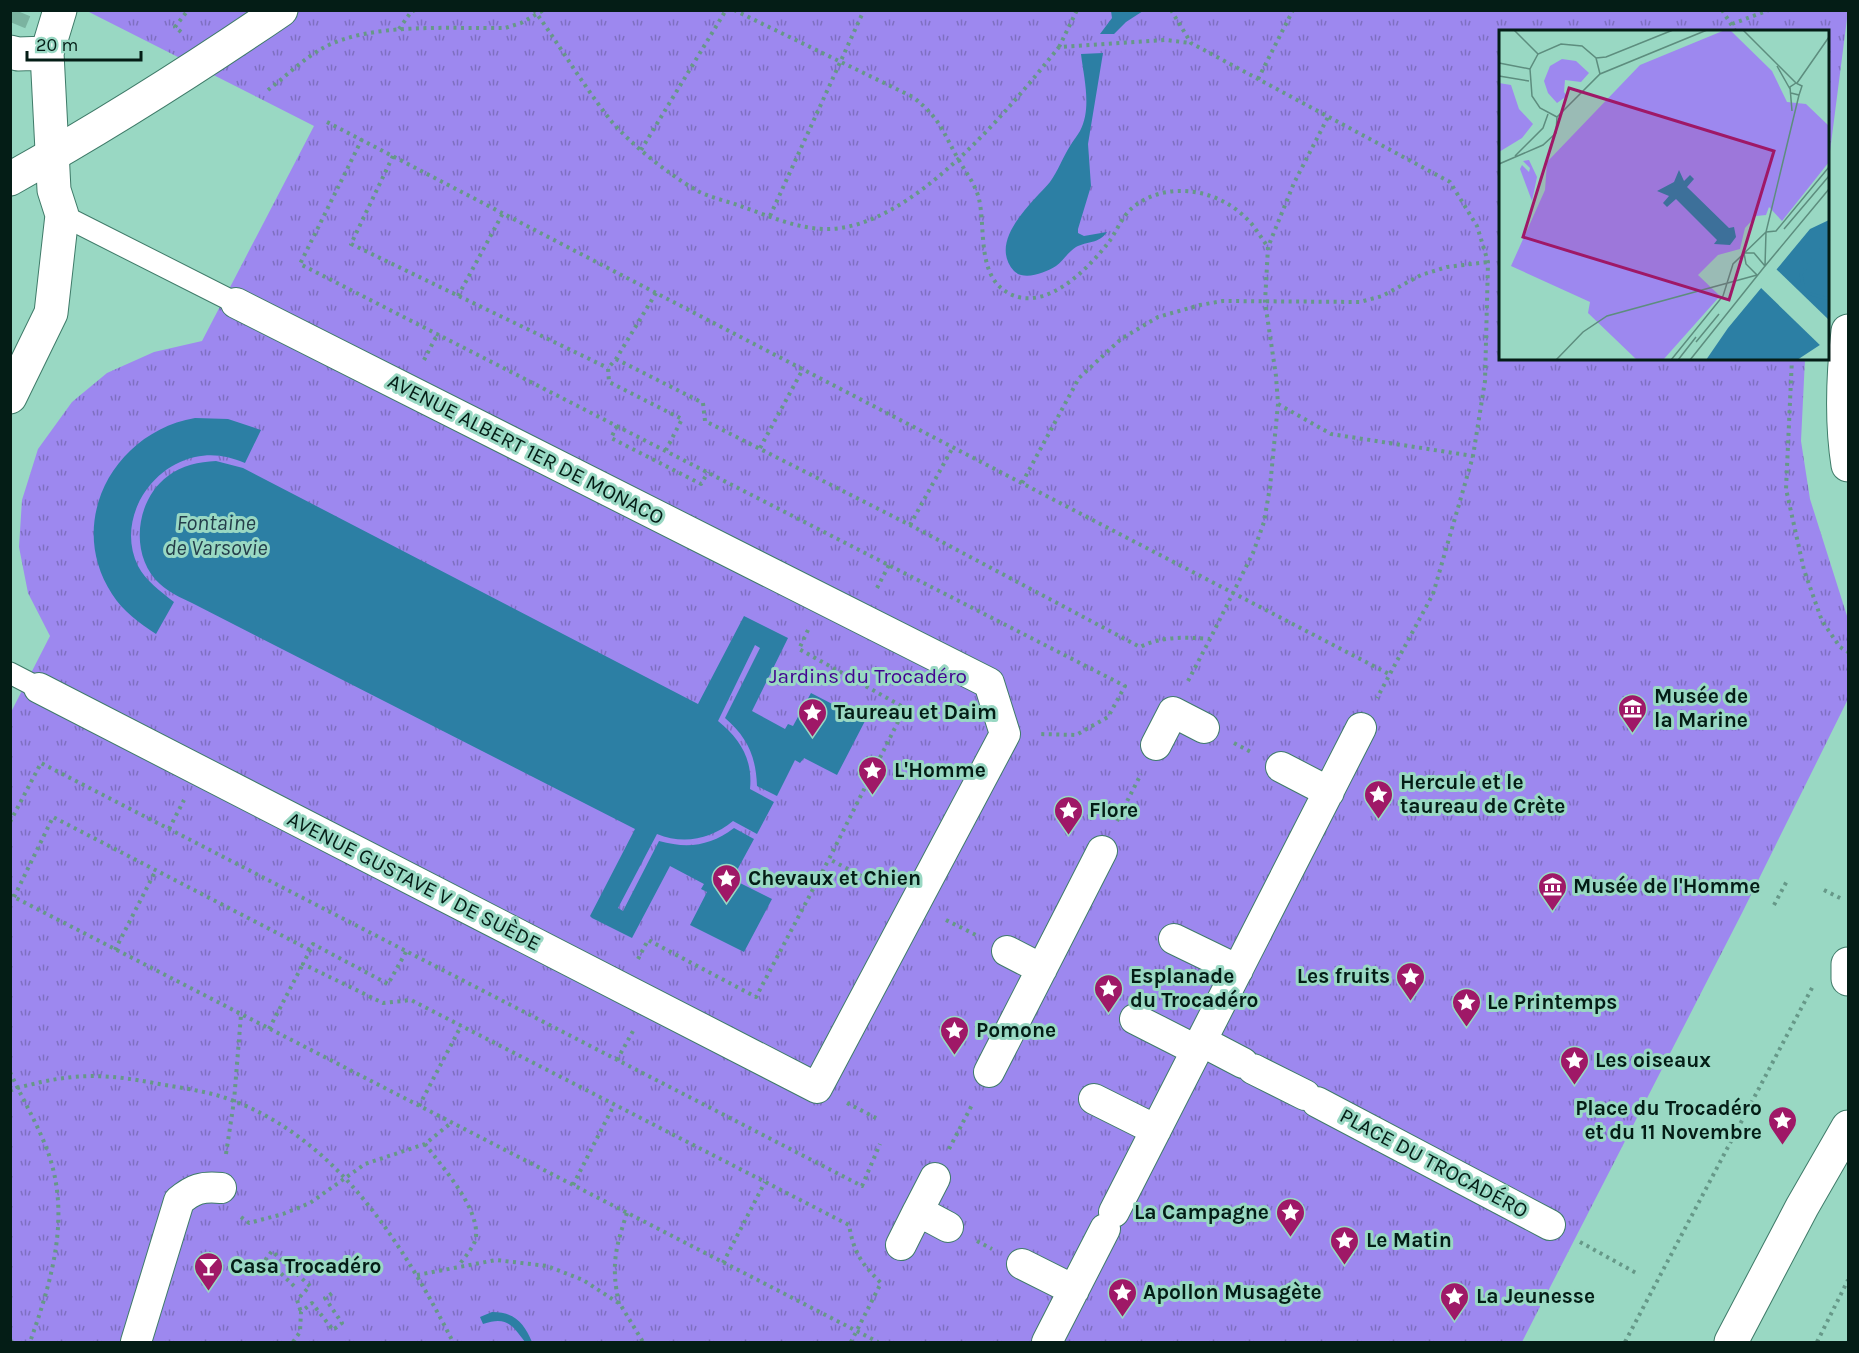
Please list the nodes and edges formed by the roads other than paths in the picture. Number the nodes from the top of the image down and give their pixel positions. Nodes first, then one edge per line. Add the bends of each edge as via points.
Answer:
1 (60, 10) edge
2 (281, 10) edge
3 (10, 52) edge
4 (47, 53) junction
5 (52, 156) junction
6 (10, 179) edge
7 (62, 215) junction
8 (236, 303) joint
9 (1848, 331) edge
10 (10, 397) edge
11 (1848, 465) edge
12 (10, 673) edge
13 (39, 688) joint
14 (1204, 728) road end
15 (1361, 728) dead end
16 (1156, 745) road end
17 (1281, 767) road end
18 (1329, 792) junction
19 (1102, 851) road end
20 (1174, 939) dead end
21 (1007, 951) dead end
22 (1848, 964) edge
23 (1042, 969) junction
24 (1238, 970) junction
25 (1848, 979) edge
26 (1135, 1019) dead end
27 (1199, 1046) junction
28 (989, 1072) road end
29 (818, 1088) joint
30 (1094, 1099) dead end
31 (1848, 1126) edge
32 (1156, 1130) junction
33 (222, 1176) road end
34 (935, 1178) road end
35 (918, 1211) junction
36 (1550, 1225) road end
37 (948, 1227) road end
38 (901, 1245) dead end
39 (1022, 1264) road end
40 (1074, 1290) junction
41 (136, 1342) edge
42 (1047, 1342) edge
43 (1731, 1342) edge

1 - 4 main road
2 - 5 main road
3 - 4 main road
4 - 5 main road
5 - 6 main road
5 - 7 main road via 54,190
7 - 8 lane, AVENUE ALBERT 1ER DE MONACO
7 - 10 main road via 51,313
8 - 29 street, AVENUE ALBERT 1ER DE MONACO via 990,683 1005,734
9 - 11 main road via 1844,394
12 - 13 lane, AVENUE GUSTAVE V DE SUÈDE
13 - 29 street, AVENUE GUSTAVE V DE SUÈDE
14 - 16 street via 1173,712
15 - 18 street
17 - 18 street
18 - 24 street
19 - 23 street
20 - 24 street
21 - 23 street
22 - 25 main road
23 - 28 street
24 - 27 street
26 - 27 street, PLACE DU TROCADÉRO
27 - 32 street
27 - 36 street, PLACE DU TROCADÉRO via 1248,1066
30 - 32 street
31 - 43 main road
32 - 40 street
33 - 41 street via 179,1201
34 - 35 street
35 - 37 street
35 - 38 street
39 - 40 street
40 - 42 street

